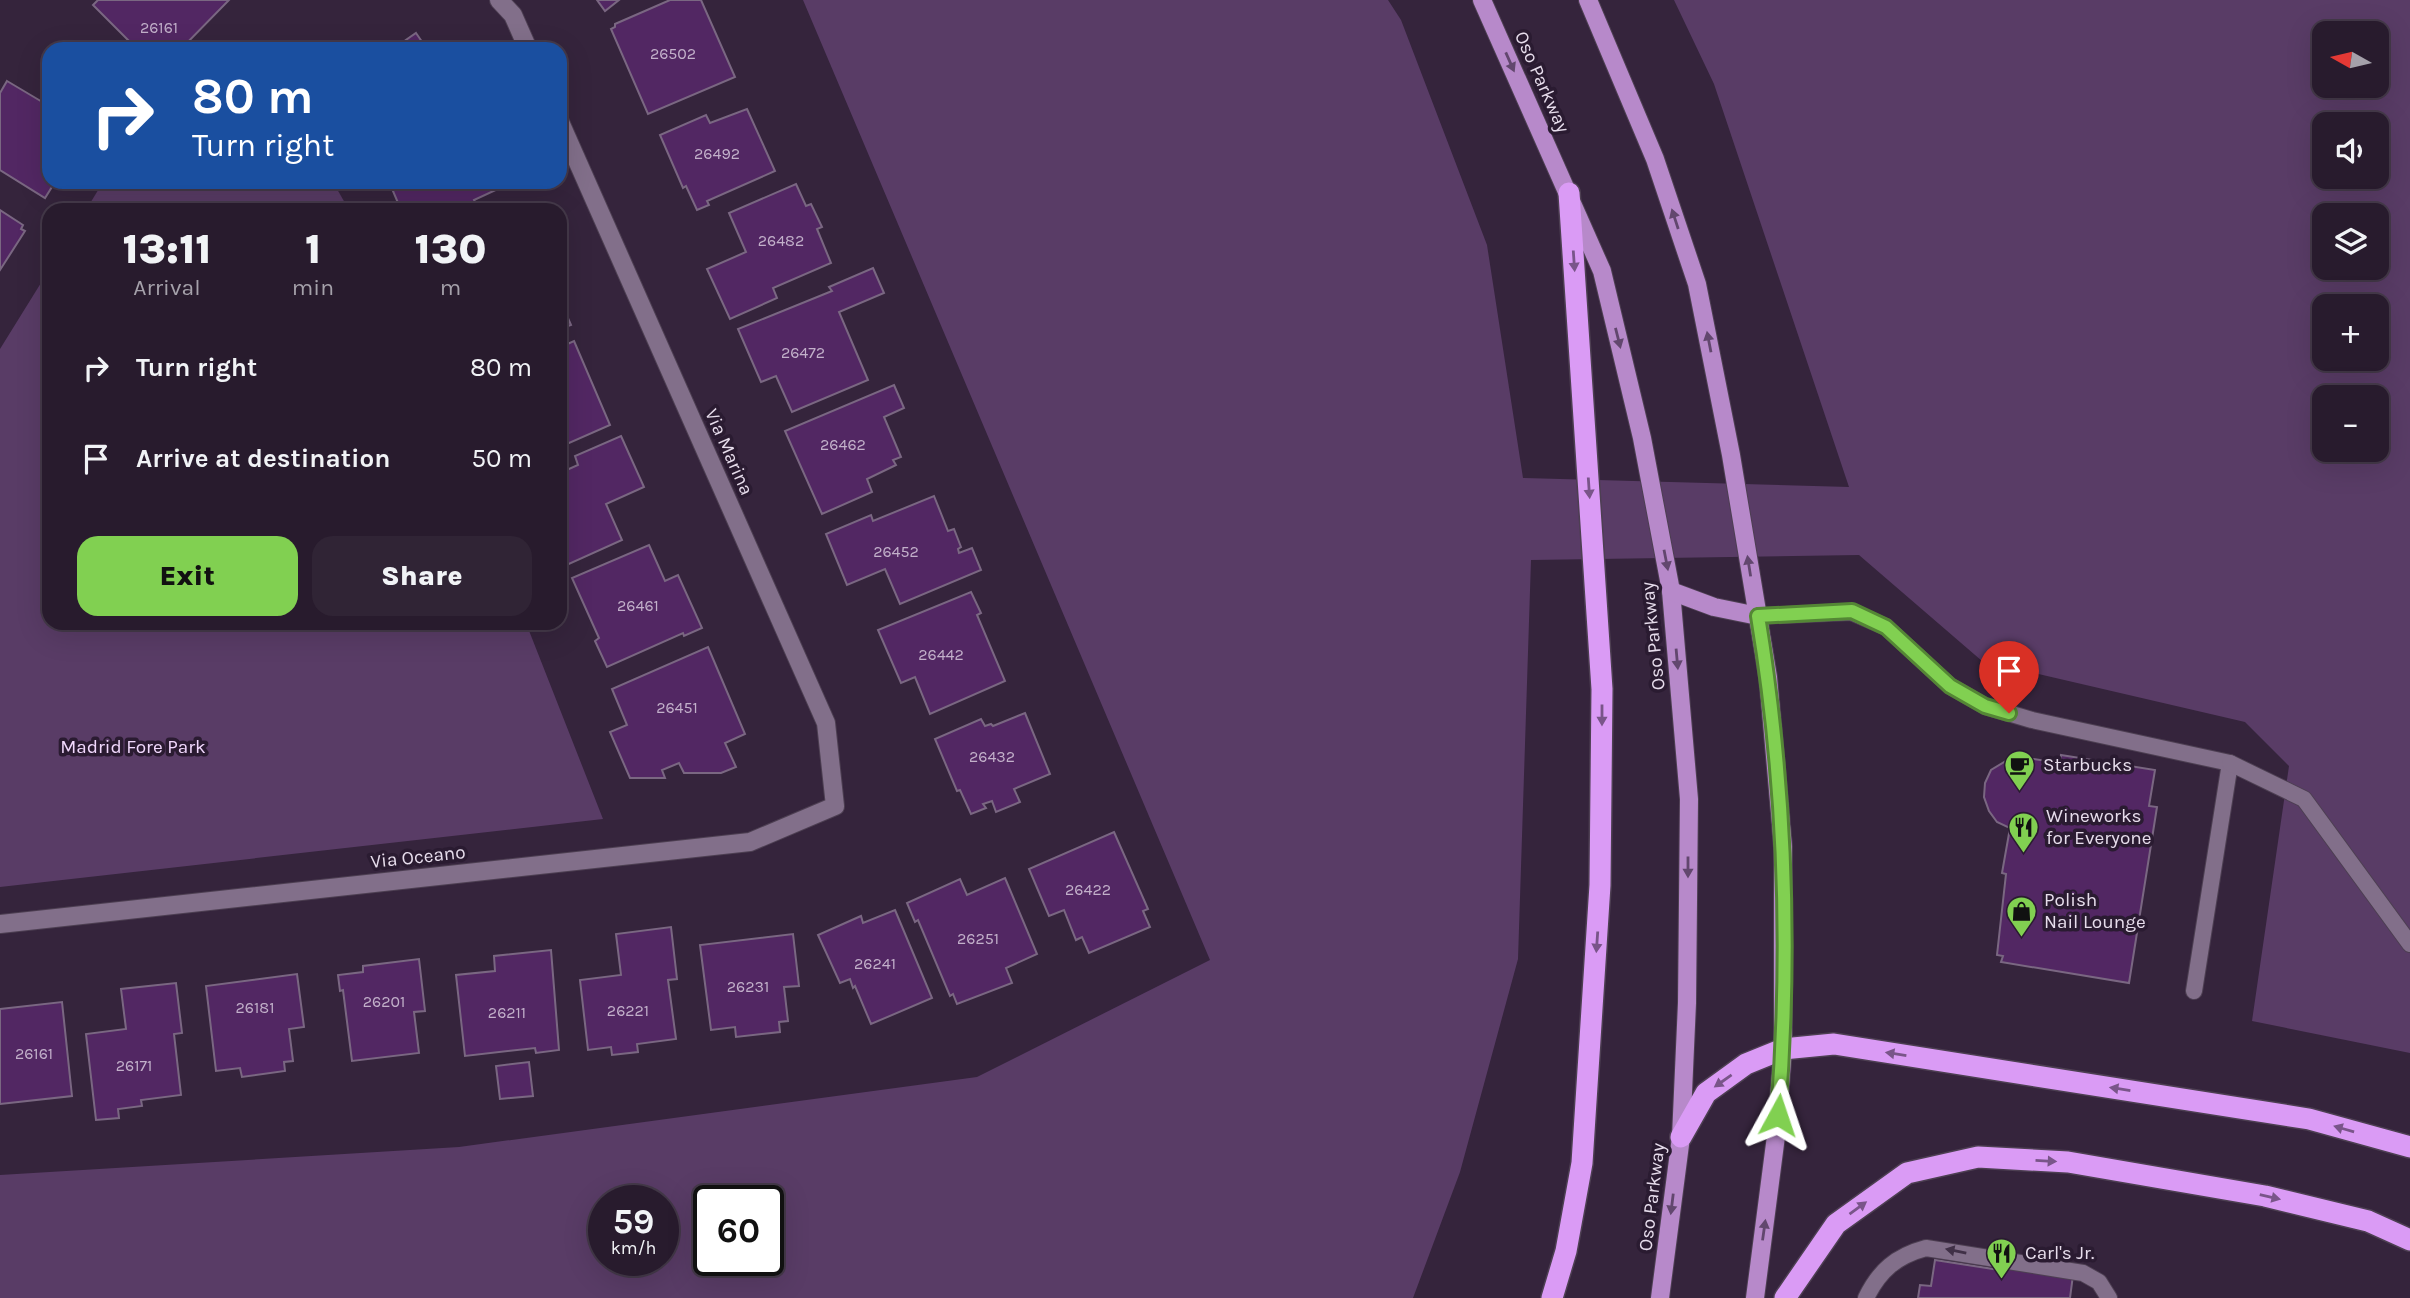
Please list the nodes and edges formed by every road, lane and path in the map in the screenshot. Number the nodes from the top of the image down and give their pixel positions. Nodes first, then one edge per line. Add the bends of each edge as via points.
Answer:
1 (499, 0) edge
2 (1482, 0) edge
3 (1588, 0) edge
4 (525, 42) edge
5 (567, 138) edge
6 (1569, 193) junction
7 (1671, 591) junction
8 (1758, 616) junction
9 (2230, 763) junction
10 (835, 806) joint
11 (0, 924) edge
12 (2410, 944) edge
13 (2194, 991) dead end
14 (1783, 1049) junction
15 (1681, 1137) junction
16 (2410, 1147) edge
17 (2410, 1240) edge
18 (1552, 1298) edge
19 (1660, 1298) edge
20 (1755, 1298) edge
21 (1785, 1298) edge
22 (1866, 1298) edge
23 (2109, 1298) edge

1 - 4 street via 513,15
2 -> 6 main road, Oso Parkway
8 -> 3 main road via 1697,284 1655,159
5 - 10 street, Via Marina via 826,723
6 -> 7 main road, Oso Parkway via 1602,271 1642,438
6 -> 18 highway via 1602,689 1601,885 1582,1163
7 - 8 main road via 1714,607
7 -> 15 main road, Oso Parkway via 1689,799
8 - 9 lane via 1852,611 1886,627 1950,686 1985,706
8 - 14 main road via 1783,847
9 - 12 lane via 2304,799
9 - 13 lane
10 - 11 street, Via Oceano via 750,842
14 -> 15 highway via 1746,1065 1706,1093
16 -> 14 highway via 2309,1119 1834,1044
20 -> 14 main road
15 -> 19 main road, Oso Parkway
21 -> 17 highway via 1836,1224 1907,1174 1978,1157 2068,1162 2265,1196 2368,1221
23 -> 22 lane via 2099,1282 2082,1273 1926,1248 1889,1264

